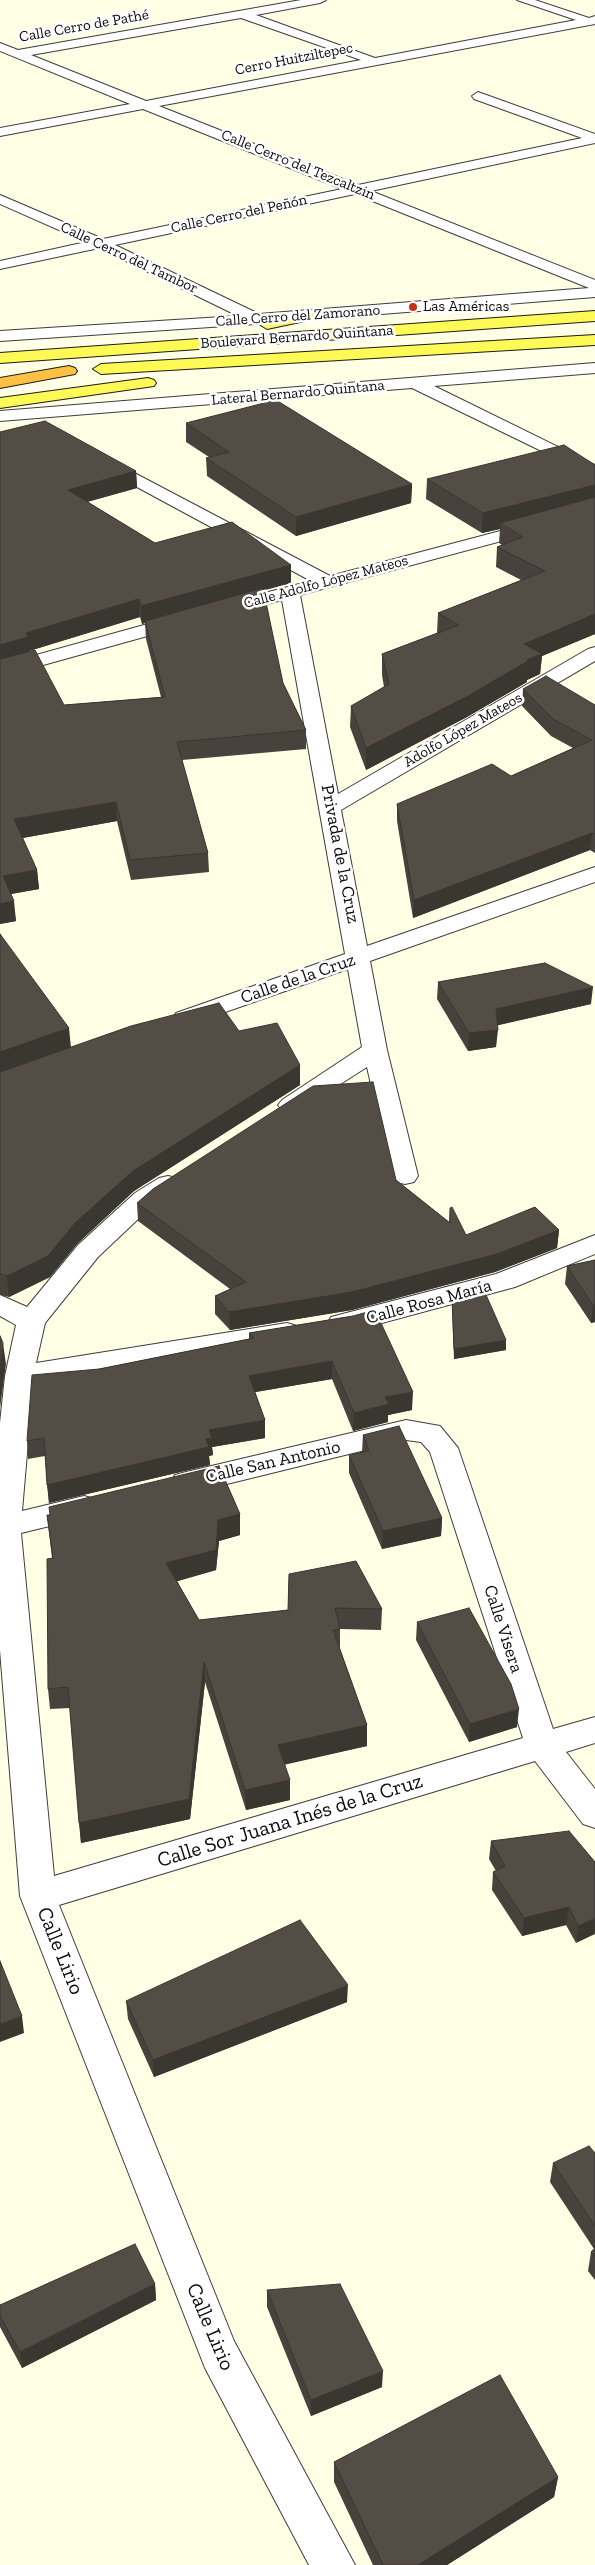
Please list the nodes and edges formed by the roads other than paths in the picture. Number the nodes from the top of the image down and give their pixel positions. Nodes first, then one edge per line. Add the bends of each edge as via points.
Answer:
1 (248, 0) edge
2 (320, 0) edge
3 (523, 0) edge
4 (273, 9) junction
5 (243, 14) junction
6 (592, 20) edge
7 (0, 47) edge
8 (16, 54) junction
9 (0, 57) edge
10 (371, 60) junction
11 (478, 96) dead end
12 (145, 104) junction
13 (0, 132) edge
14 (595, 139) edge
15 (359, 189) junction
16 (0, 199) edge
17 (100, 243) junction
18 (0, 265) edge
19 (595, 285) edge
20 (595, 292) edge
21 (319, 314) junction
22 (595, 316) edge
23 (256, 319) junction
24 (0, 336) edge
25 (595, 340) edge
26 (361, 355) junction
27 (4, 357) edge
28 (595, 368) edge
29 (69, 371) junction
30 (0, 376) edge
31 (0, 383) edge
32 (416, 383) junction
33 (0, 403) edge
34 (19, 415) junction
35 (0, 416) edge
36 (46, 431) edge
37 (90, 454) edge
38 (595, 472) edge
39 (595, 511) edge
40 (326, 581) junction
41 (290, 591) junction
42 (215, 612) edge
43 (196, 617) edge
44 (595, 653) edge
45 (0, 671) edge
46 (331, 807) junction
47 (595, 874) edge
48 (360, 957) junction
49 (166, 1025) edge
50 (375, 1050) junction
51 (268, 1119) edge
52 (186, 1173) edge
53 (405, 1176) dead end
54 (595, 1244) edge
55 (0, 1304) edge
56 (31, 1321) junction
57 (19, 1376) junction
58 (430, 1433) joint
59 (158, 1489) edge
60 (110, 1501) edge
61 (2, 1526) edge
62 (595, 1730) edge
63 (542, 1746) junction
64 (595, 1814) edge
65 (38, 1896) junction
66 (333, 2565) edge

1 - 4 street
2 - 4 street, Calle Cerro de Pathé
3 - 6 street
4 - 5 street, Calle Cerro de Pathé
5 - 8 street, Calle Cerro de Pathé
5 - 10 street
6 - 10 street, Cerro Huitziltepec
7 - 8 street, Calle Cerro del Tezcaltzin
8 - 9 street, Calle Cerro de Pathé
8 - 12 street, Calle Cerro del Tezcaltzin
10 - 12 street, Cerro Huitziltepec
11 - 14 street
12 - 13 street, Cerro Huitziltepec
12 - 15 street, Calle Cerro del Tezcaltzin
14 - 15 street, Calle Cerro del Peñón
15 - 17 street, Calle Cerro del Peñón
15 - 19 street, Calle Cerro del Tezcaltzin
16 - 17 street, Calle Cerro del Tambor
17 - 18 street, Calle Cerro del Peñón
17 - 23 street, Calle Cerro del Tambor
20 - 21 street, Calle Cerro del Zamorano
21 - 23 street, Calle Cerro del Zamorano
21 - 27 main road via 236,329
22 - 27 main road, Boulevard Bernardo Quintana
23 - 24 street, Calle Cerro del Zamorano
25 - 26 main road, Boulevard Bernardo Quintana
26 - 29 main road, Boulevard Bernardo Quintana
26 - 33 main road
28 - 32 street, Lateral Bernardo Quintana
29 - 30 main road, Boulevard Bernardo Quintana
29 - 31 highway
32 - 34 street, Lateral Bernardo Quintana
32 - 38 street
34 - 35 street, Lateral Bernardo Quintana
34 - 36 street
37 - 40 street
39 - 40 street, Calle Adolfo López Mateos
40 - 41 street, Calle Adolfo López Mateos
41 - 42 street, Calle Adolfo López Mateos
41 - 46 street, Privada de la Cruz
43 - 45 street
44 - 46 street, Adolfo López Mateos
46 - 48 street, Privada de la Cruz
47 - 48 street, Calle de la Cruz
48 - 49 street, Calle de la Cruz
48 - 50 street, Privada de la Cruz
50 - 51 street
50 - 53 street, Privada de la Cruz
52 - 56 street via 144,1199 88,1251
54 - 57 street, Calle Rosa María via 505,1281 352,1322
55 - 56 street
56 - 57 street, Calle Lirio
57 - 61 street, Calle Lirio
58 - 59 street, Calle San Antonio via 406,1430
58 - 63 street, Calle Visera via 443,1448
60 - 61 street
61 - 65 street, Calle Lirio
62 - 63 street, Calle Sor Juana Inés de la Cruz
63 - 64 street, Calle Visera
63 - 65 street, Calle Sor Juana Inés de la Cruz
65 - 66 street, Calle Lirio via 219,2354

